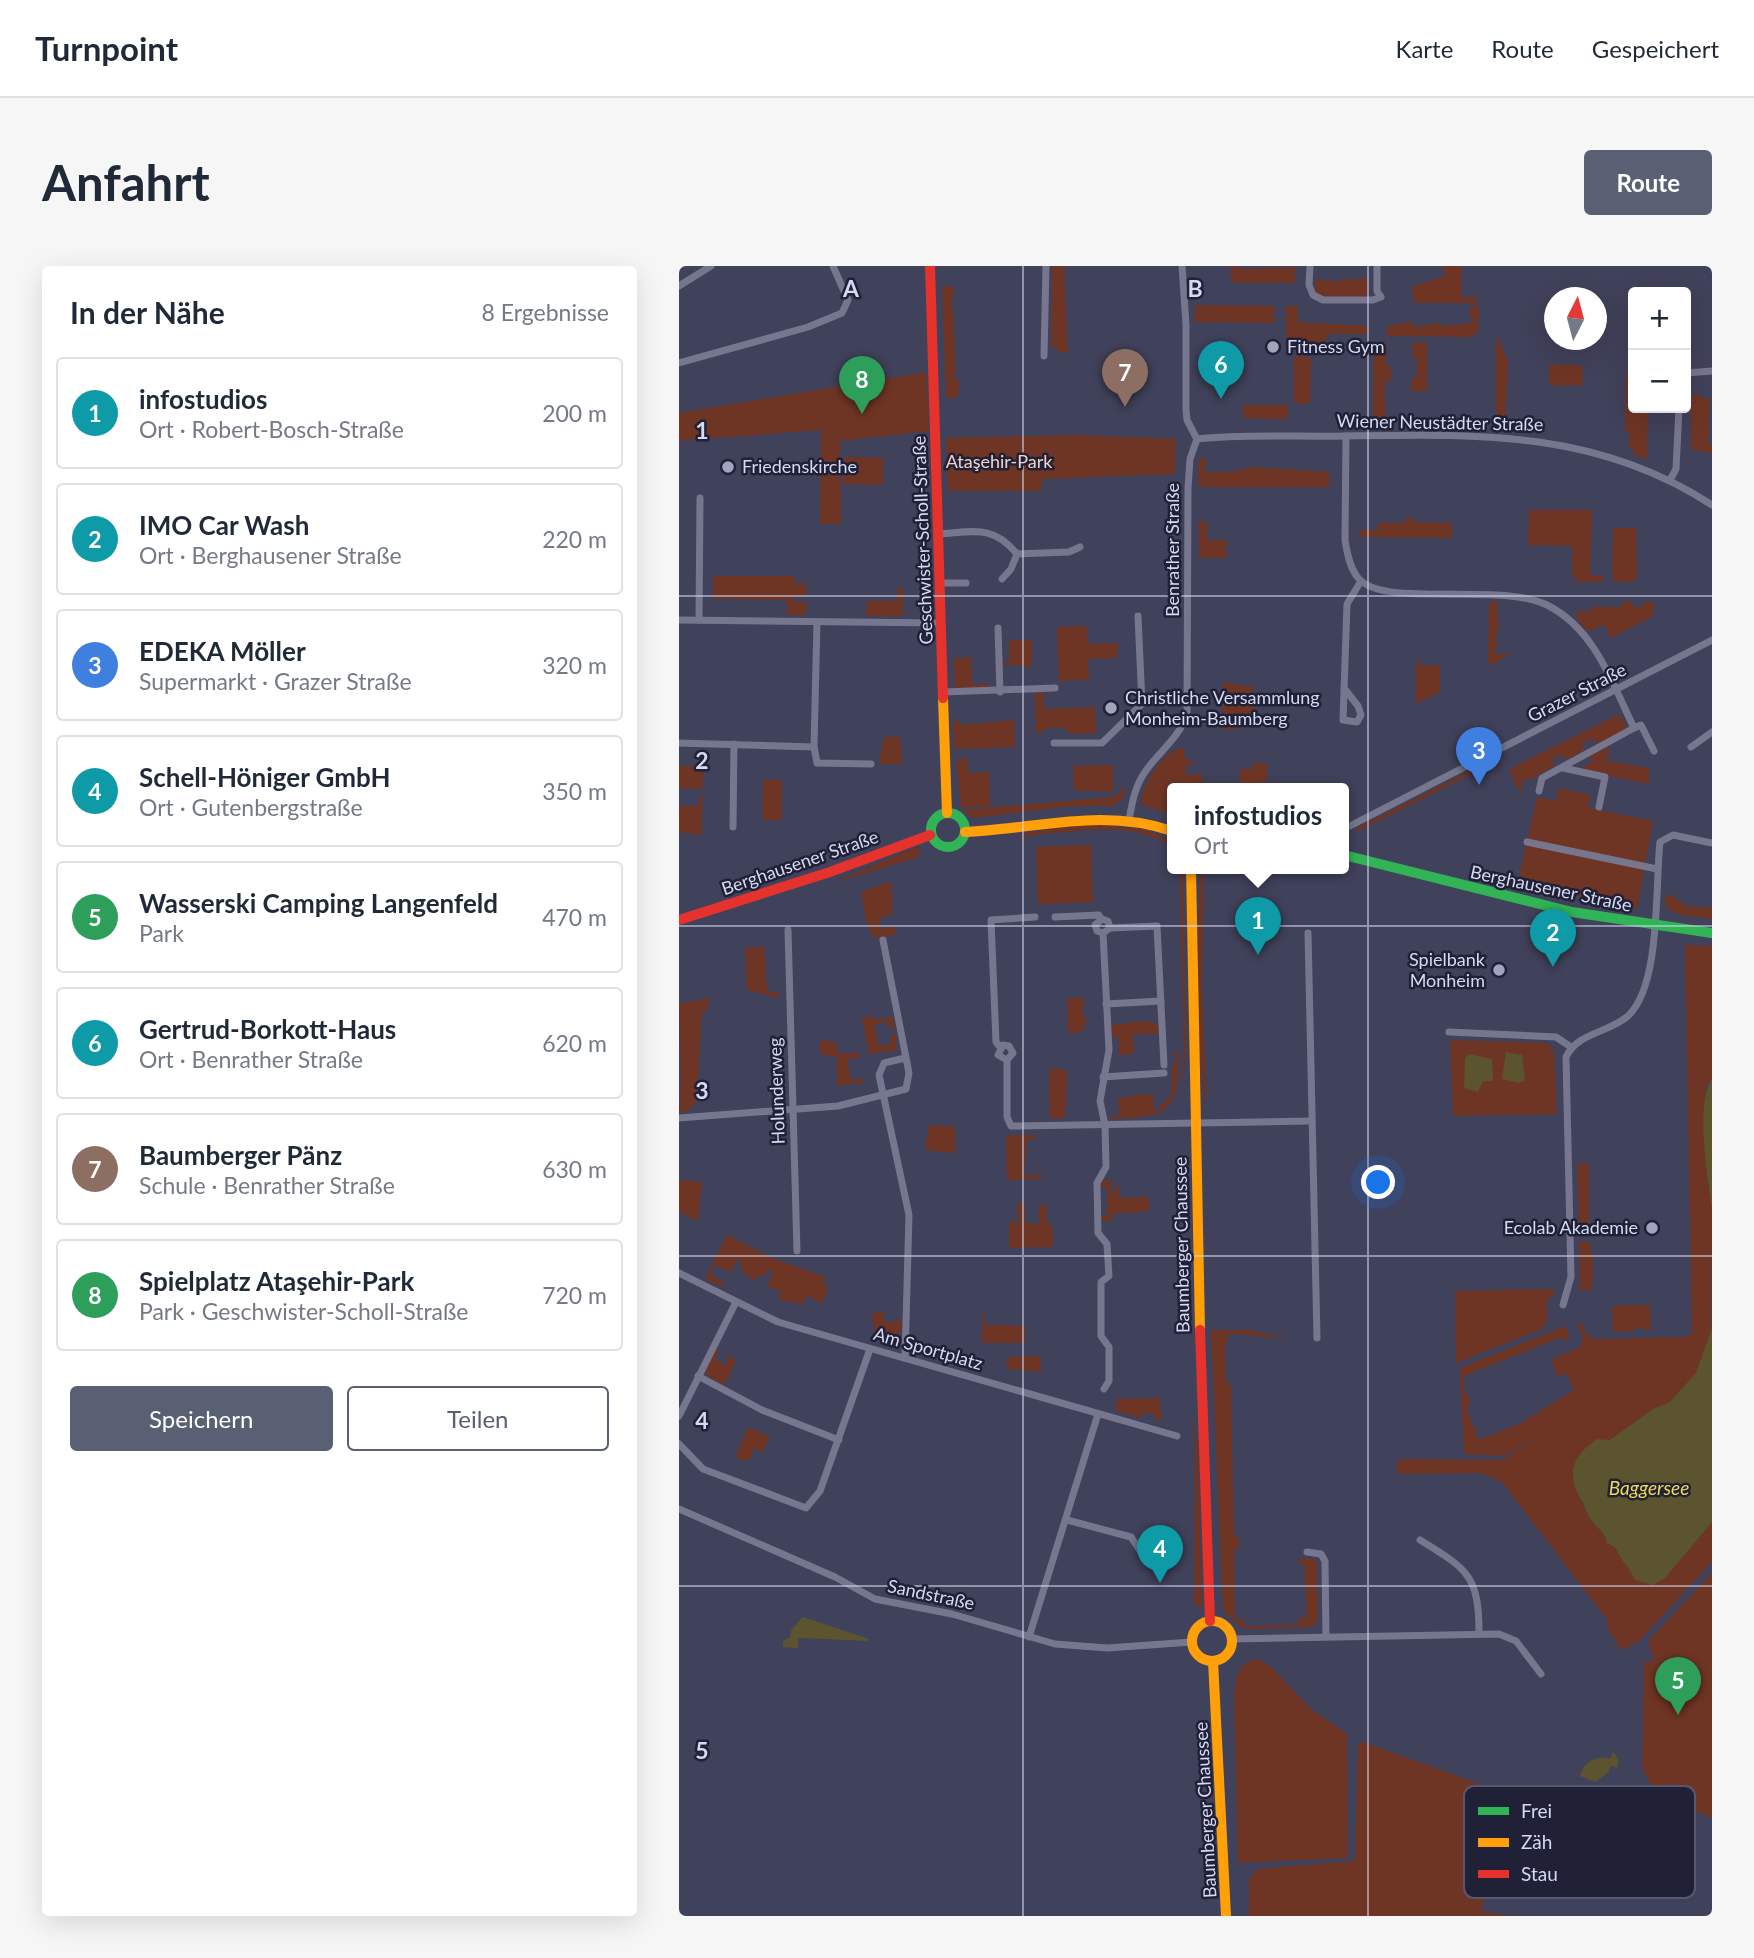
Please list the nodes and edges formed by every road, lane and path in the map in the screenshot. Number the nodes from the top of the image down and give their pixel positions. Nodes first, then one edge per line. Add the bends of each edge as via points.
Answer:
1 (711, 266) edge
2 (833, 266) edge
3 (930, 266) edge
4 (1046, 266) edge
5 (1182, 266) edge
6 (1310, 266) edge
7 (1377, 266) edge
8 (679, 286) edge
9 (1044, 356) dead end
10 (679, 363) edge
11 (1712, 371) edge
12 (1691, 372) edge
13 (1679, 413) edge
14 (1346, 436) junction
15 (1197, 439) junction
16 (1670, 480) junction
17 (700, 498) dead end
18 (1712, 505) edge
19 (938, 534) junction
20 (1080, 547) dead end
21 (1017, 554) junction
22 (1002, 579) dead end
23 (1361, 581) junction
24 (940, 583) junction
25 (966, 583) dead end
26 (1138, 616) dead end
27 (679, 620) edge
28 (699, 620) junction
29 (817, 622) junction
30 (941, 623) junction
31 (998, 628) dead end
32 (1712, 640) edge
33 (1055, 688) dead end
34 (1344, 688) junction
35 (1616, 690) junction
36 (943, 692) junction
37 (1000, 692) junction
38 (1188, 699) junction
39 (1142, 704) junction
40 (1634, 728) junction
41 (1712, 732) edge
42 (679, 743) edge
43 (1053, 743) dead end
44 (734, 744) junction
45 (814, 747) junction
46 (1691, 747) dead end
47 (1654, 751) dead end
48 (871, 764) dead end
49 (1562, 767) junction
50 (1539, 791) dead end
51 (1599, 807) dead end
52 (947, 813) junction
53 (1129, 820) junction
54 (1349, 826) edge
55 (733, 827) dead end
56 (1167, 830) edge
57 (965, 832) junction
58 (930, 835) junction
59 (1527, 842) dead end
60 (1712, 843) edge
61 (1349, 856) edge
62 (1657, 869) junction
63 (1191, 874) edge
64 (1035, 917) dead end
65 (1055, 917) dead end
66 (1101, 919) junction
67 (679, 920) edge
68 (1654, 927) junction
69 (1110, 928) junction
70 (788, 930) dead end
71 (1103, 933) junction
72 (1308, 933) dead end
73 (1712, 933) edge
74 (883, 940) dead end
75 (1161, 1001) junction
76 (1106, 1004) junction
77 (1450, 1032) dead end
78 (1570, 1047) junction
79 (905, 1058) junction
80 (1103, 1077) junction
81 (884, 1097) junction
82 (793, 1110) junction
83 (679, 1118) edge
84 (1310, 1121) junction
85 (1196, 1124) junction
86 (1105, 1125) junction
87 (797, 1251) dead end
88 (679, 1273) edge
89 (736, 1303) junction
90 (1563, 1306) dead end
91 (1317, 1338) dead end
92 (870, 1349) junction
93 (905, 1358) junction
94 (698, 1376) junction
95 (1104, 1389) dead end
96 (1098, 1414) junction
97 (679, 1416) edge
98 (1177, 1436) dead end
99 (839, 1440) junction
100 (679, 1444) edge
101 (679, 1509) edge
102 (1067, 1520) junction
103 (1420, 1540) dead end
104 (1142, 1552) dead end
105 (1307, 1552) dead end
106 (1210, 1621) junction
107 (1479, 1633) junction
108 (1029, 1637) junction
109 (1326, 1637) junction
110 (1232, 1639) junction
111 (1192, 1642) junction
112 (1213, 1661) junction
113 (1541, 1674) dead end
114 (1226, 1916) edge

1 - 8 street
2 - 10 street via 848,300 842,313
3 - 19 street, Geschwister-Scholl-Straße
4 - 9 street
5 - 15 street via 1186,410
6 - 7 street via 1309,285 1313,295 1322,300 1381,297
11 - 12 street
13 - 16 street via 1677,468
14 - 15 street, Wiener Neustädter Straße
14 - 16 street, Wiener Neustädter Straße via 1494,436 1546,441 1613,457
14 - 23 street via 1345,540
15 - 38 street, Benrather Straße via 1189,459
16 - 18 street, Wiener Neustädter Straße
17 - 28 street
19 - 21 street via 988,531 1004,538
19 - 24 street, Geschwister-Scholl-Straße
20 - 21 street via 1069,552
21 - 22 street
23 - 34 street via 1347,604
23 - 35 street via 1377,590 1399,593 1504,593 1548,605 1587,637
24 - 25 street
24 - 30 street, Geschwister-Scholl-Straße
26 - 39 street
27 - 28 street
28 - 29 street
29 - 30 street
29 - 45 street
30 - 36 street, Geschwister-Scholl-Straße
31 - 37 street
32 - 35 street, Grazer Straße
33 - 37 street
34 - 34 street via 1343,720 1357,722 1361,715 1358,706
35 - 40 street
35 - 54 street, Grazer Straße
36 - 37 street
36 - 52 street, Geschwister-Scholl-Straße
38 - 39 street via 1152,699
38 - 53 street, Benrather Straße via 1184,725 1144,774
39 - 43 street via 1103,743
40 - 47 street via 1641,725
40 - 49 street
41 - 46 street
42 - 44 street
44 - 45 street
44 - 55 street
45 - 48 street via 817,763
49 - 50 street via 1542,778
49 - 51 street via 1605,777
52 - 57 street via 958,816
52 - 58 street via 933,820
53 - 56 street
53 - 57 street via 1066,820
57 - 58 street via 961,842 952,847 936,844
58 - 67 street, Berghausener Straße
59 - 62 street
60 - 62 street via 1665,837 1660,842
61 - 68 street, Berghausener Straße via 1547,908
62 - 68 street
63 - 85 street, Baumberger Chaussee
64 - 86 street via 991,920 996,1042 1013,1050 1007,1060 1007,1117 1011,1126
65 - 66 street via 1099,915
66 - 69 street via 1108,921
66 - 71 street via 1095,928
68 - 73 street, Berghausener Straße
68 - 78 street via 1649,976 1636,1007 1609,1029
69 - 71 street
69 - 75 street via 1157,926
70 - 82 street, Holunderweg
71 - 76 street
72 - 84 street
74 - 79 street
75 - 76 street
75 - 80 street via 1164,1069
76 - 80 street via 1109,1050
77 - 78 street via 1556,1037
78 - 90 street via 1566,1057 1571,1277
79 - 81 street via 908,1086
79 - 81 street via 881,1066
80 - 86 street via 1100,1101
81 - 82 street
81 - 93 street via 909,1215
82 - 83 street
82 - 87 street, Holunderweg
84 - 85 street
84 - 91 street
85 - 86 street
85 - 106 street, Baumberger Chaussee
86 - 95 street via 1106,1167 1097,1183 1098,1233 1107,1244 1109,1276 1101,1282 1101,1336 1109,1347 1109,1381
88 - 89 street, Am Sportplatz
89 - 92 street, Am Sportplatz via 778,1322
89 - 94 street
92 - 93 street, Am Sportplatz
92 - 99 street
93 - 96 street, Am Sportplatz
94 - 97 street
94 - 99 street via 762,1409
96 - 98 street, Am Sportplatz
96 - 102 street
99 - 100 street via 820,1491 806,1508 703,1469
101 - 108 street, Sandstraße via 835,1577 866,1596 952,1614
102 - 104 street via 1131,1537
102 - 108 street
103 - 107 street via 1467,1573 1476,1591
105 - 109 street via 1321,1554 1325,1561
106 - 110 street via 1227,1628
106 - 111 street via 1199,1626
107 - 109 street
107 - 113 street via 1516,1641
108 - 111 street, Sandstraße via 1055,1644 1107,1647
109 - 110 street
110 - 112 street via 1229,1651
111 - 112 street via 1199,1656
112 - 114 street, Baumberger Chaussee

